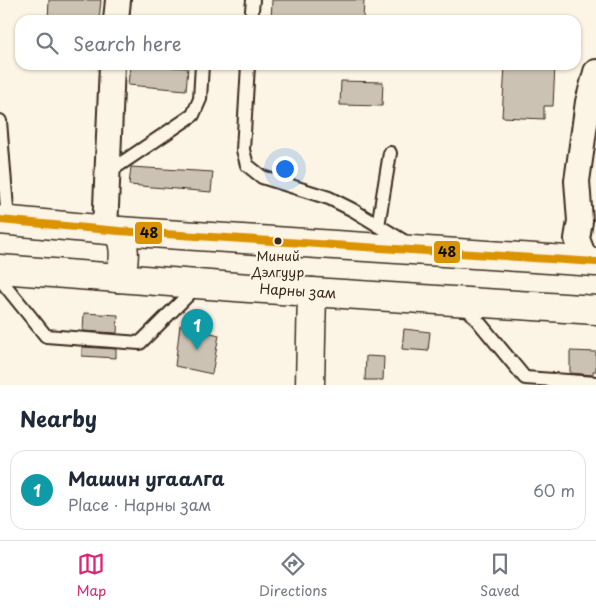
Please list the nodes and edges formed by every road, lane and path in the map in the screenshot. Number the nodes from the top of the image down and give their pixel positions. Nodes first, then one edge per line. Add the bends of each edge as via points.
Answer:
1 (118, 0) edge
2 (253, 0) edge
3 (116, 15) edge
4 (252, 15) edge
5 (112, 70) edge
6 (202, 70) edge
7 (248, 70) edge
8 (596, 72) edge
9 (0, 121) edge
10 (390, 153) dead end
11 (107, 173) junction
12 (4, 220) edge
13 (588, 222) edge
14 (378, 226) junction
15 (112, 230) junction
16 (417, 249) junction
17 (591, 262) edge
18 (0, 269) edge
19 (117, 278) junction
20 (0, 279) edge
21 (199, 284) junction
22 (321, 293) junction
23 (462, 302) junction
24 (596, 310) edge
25 (596, 383) edge
26 (310, 385) edge
27 (326, 385) edge

1 - 3 street
2 - 4 lane
5 - 11 street
6 - 11 lane via 200,99 193,115
7 - 14 lane via 243,150 247,166 262,177 329,198
8 - 13 street via 588,102 577,181
9 - 12 lane
10 - 14 lane
11 - 15 street
12 - 15 main road
13 - 17 street via 577,239
14 - 16 lane
15 - 16 main road
15 - 19 main road via 124,244 123,269
16 - 17 main road
18 - 19 main road, Нарны зам
19 - 21 main road, Нарны зам
20 - 21 lane via 46,336 140,343
21 - 22 main road, Нарны зам
22 - 23 main road, Нарны зам
22 - 26 main road
22 - 27 main road
23 - 24 main road, Нарны зам
23 - 25 lane via 525,378

